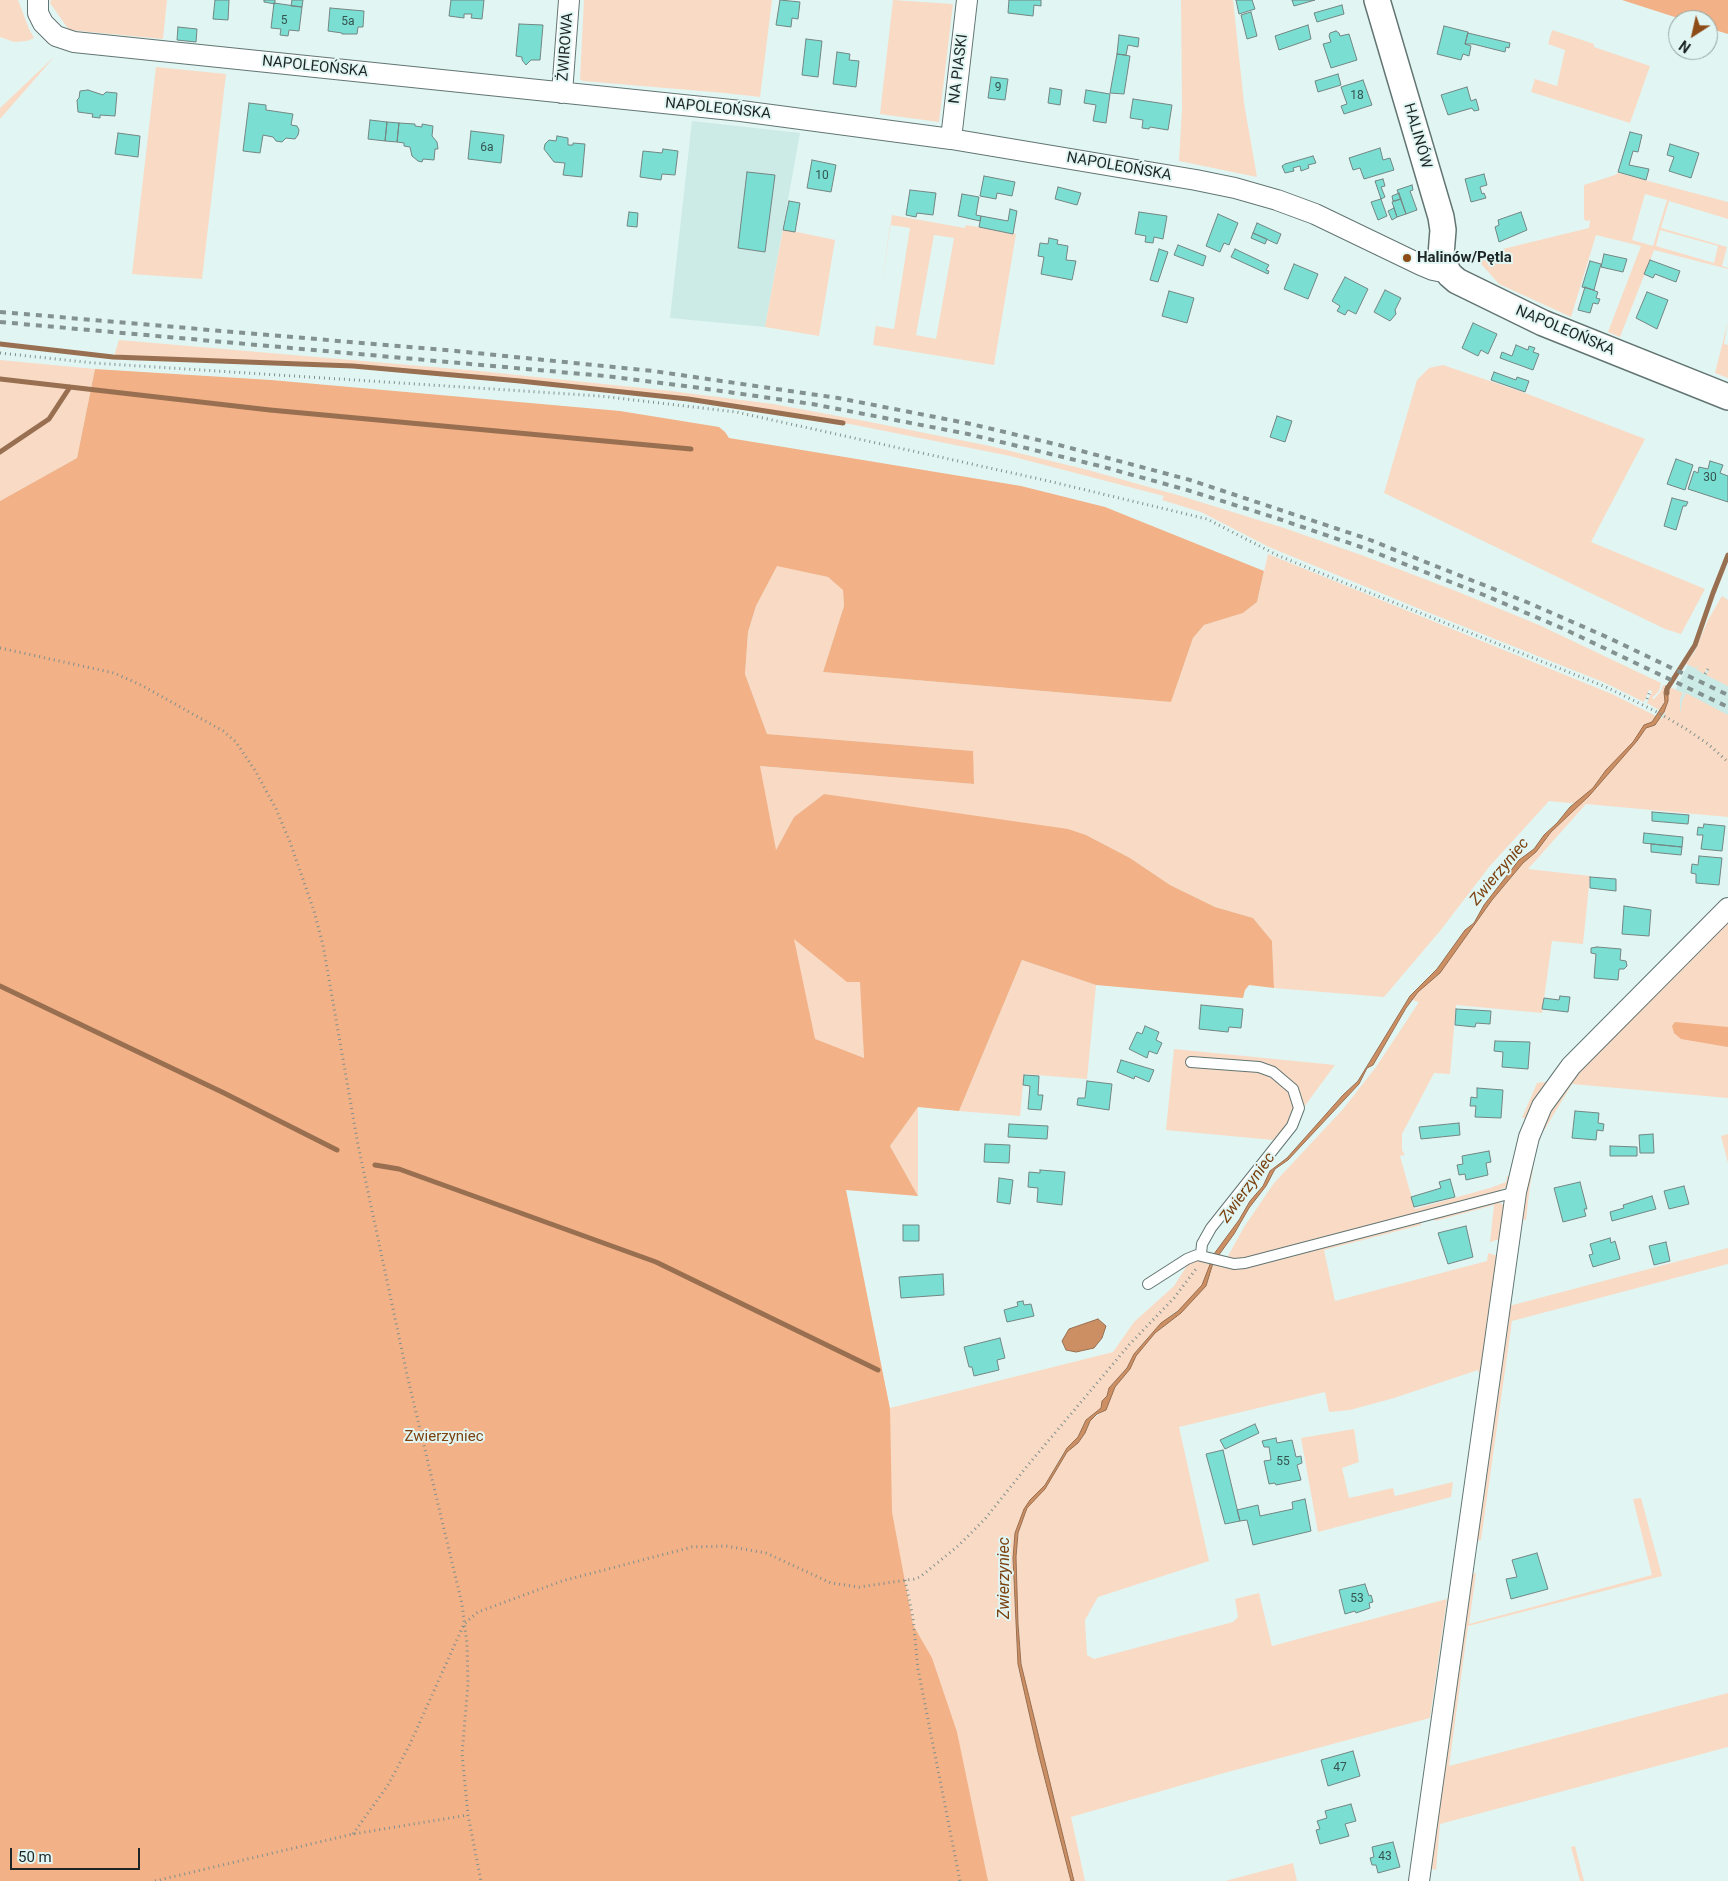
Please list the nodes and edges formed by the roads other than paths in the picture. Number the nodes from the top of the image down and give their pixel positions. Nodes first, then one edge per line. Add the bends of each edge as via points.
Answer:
1 (38, 0) edge
2 (569, 0) edge
3 (968, 0) edge
4 (1377, 0) edge
5 (562, 93) junction
6 (951, 139) junction
7 (1441, 248) junction
8 (1407, 258) junction
9 (1448, 273) junction
10 (1728, 397) edge
11 (1728, 908) edge
12 (1191, 1062) dead end
13 (1516, 1192) junction
14 (1205, 1256) junction
15 (1148, 1284) dead end
16 (1419, 1881) edge

1 - 5 street, NAPOLEOŃSKA via 38,13 43,23 56,36 74,42
2 - 5 street, ŻWIROWA
3 - 6 street, NA PIASKI
4 - 7 street, HALINÓW via 1441,218
5 - 6 street, NAPOLEOŃSKA via 741,110
6 - 8 street, NAPOLEOŃSKA via 1235,188 1315,214
7 - 8 street
7 - 9 street, HALINÓW
8 - 9 street, NAPOLEOŃSKA
9 - 10 street, NAPOLEOŃSKA via 1457,281 1543,323
11 - 13 street via 1571,1066 1552,1090 1532,1127
12 - 14 lane via 1273,1072 1294,1089 1299,1108 1292,1126 1211,1228 1202,1244
13 - 14 lane via 1245,1263 1234,1264
13 - 16 street
14 - 15 lane via 1187,1259

